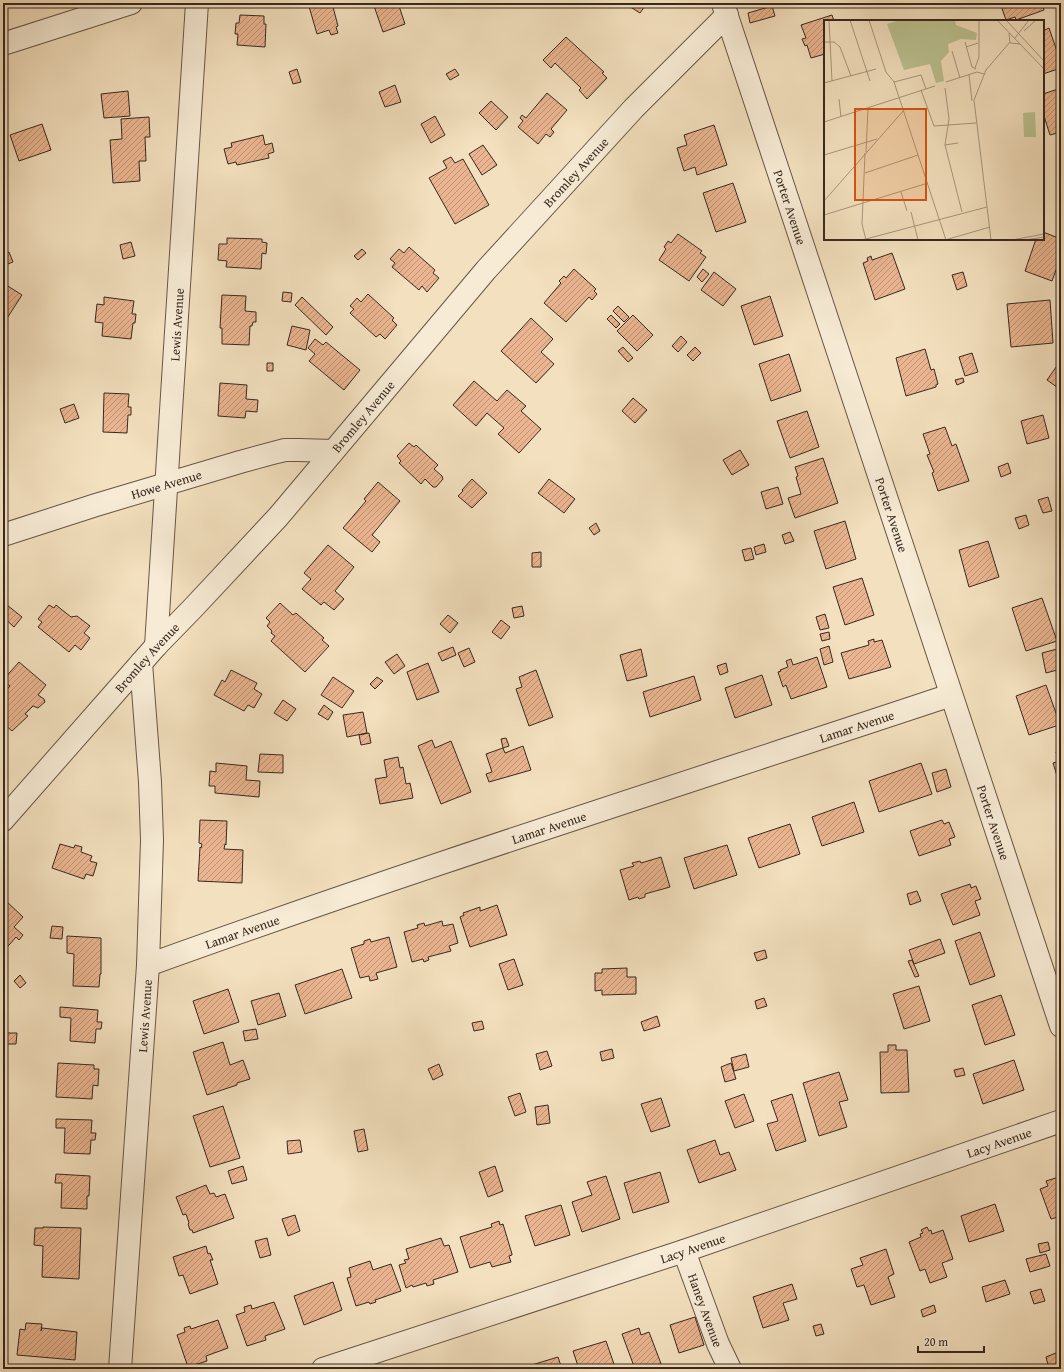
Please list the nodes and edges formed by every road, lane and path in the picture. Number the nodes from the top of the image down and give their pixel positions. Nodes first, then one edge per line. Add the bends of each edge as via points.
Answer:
1 (131, 3) edge
2 (197, 3) edge
3 (725, 9) edge
4 (3, 44) edge
5 (333, 451) junction
6 (165, 484) junction
7 (3, 535) edge
8 (156, 646) junction
9 (141, 663) junction
10 (951, 695) junction
11 (3, 820) edge
12 (148, 965) junction
13 (1061, 1026) edge
14 (1061, 1121) edge
15 (684, 1251) junction
16 (120, 1369) edge
17 (323, 1369) edge
18 (730, 1369) edge

1 - 4 street
2 - 6 street, Lewis Avenue
3 - 5 street, Bromley Avenue via 486,270
3 - 10 street, Porter Avenue
5 - 6 street, Howe Avenue via 285,450
5 - 8 street, Bromley Avenue via 278,517
6 - 7 street, Howe Avenue
6 - 8 street, Lewis Avenue
8 - 9 street, Bromley Avenue
9 - 11 street, Bromley Avenue
9 - 12 street, Lewis Avenue via 152,840
10 - 12 street, Lamar Avenue via 549,826
10 - 13 street, Porter Avenue
12 - 16 street, Lewis Avenue
14 - 15 street, Lacy Avenue
15 - 17 street, Lacy Avenue
15 - 18 street, Haney Avenue via 718,1344

